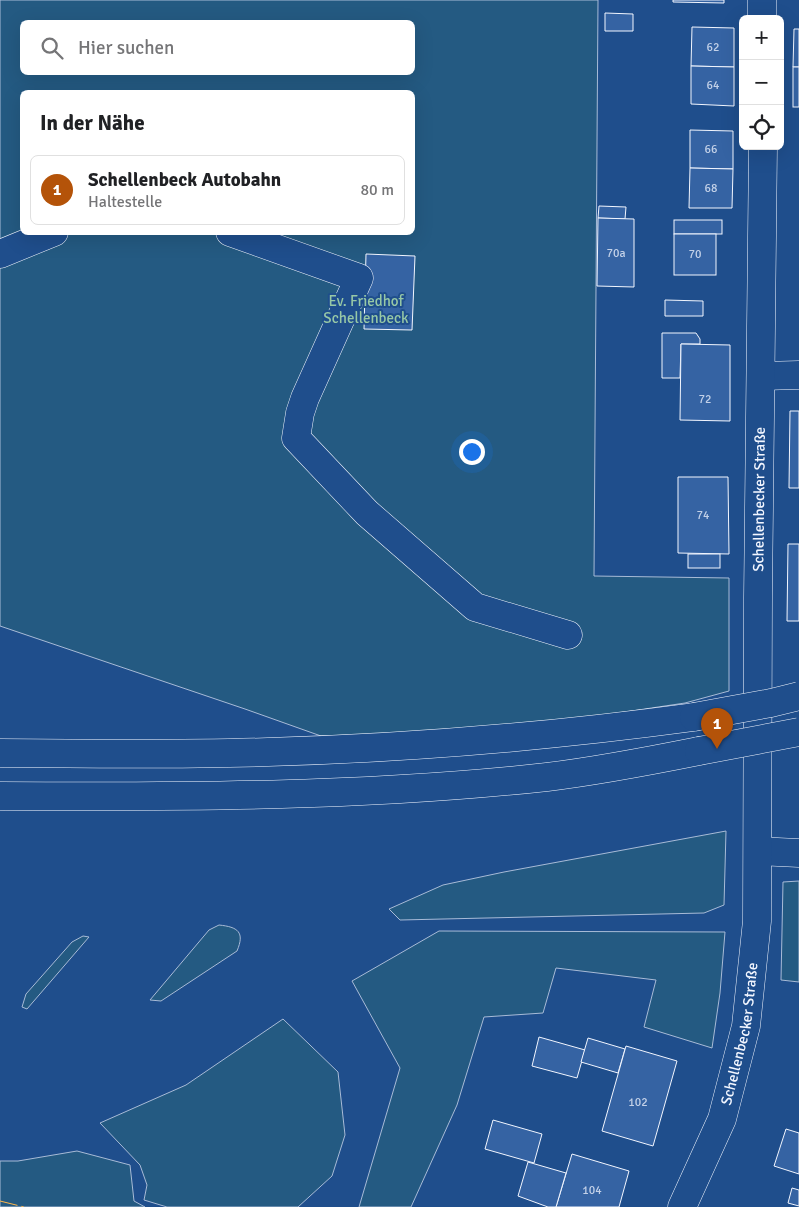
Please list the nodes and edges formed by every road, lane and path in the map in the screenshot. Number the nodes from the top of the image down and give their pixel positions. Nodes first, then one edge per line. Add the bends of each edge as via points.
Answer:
1 (762, 0) edge
2 (762, 15) edge
3 (763, 150) edge
4 (47, 235) edge
5 (238, 235) edge
6 (0, 254) edge
7 (799, 375) edge
8 (760, 376) junction
9 (568, 635) dead end
10 (799, 696) edge
11 (799, 732) edge
12 (0, 753) edge
13 (0, 796) edge
14 (758, 851) junction
15 (799, 853) edge
16 (682, 1207) edge

1 - 2 main road
3 - 8 main road, Schellenbecker Straße
4 - 6 main road
5 - 9 main road via 359,278 305,398 296,438 367,514 475,607
7 - 8 main road
8 - 14 main road, Schellenbecker Straße
10 - 12 main road, bridge via 616,727 377,747 268,752
11 - 13 main road, bridge via 549,776 425,788 198,796
14 - 15 main road
14 - 16 main road, Schellenbecker Straße via 757,921 746,1026 722,1119

